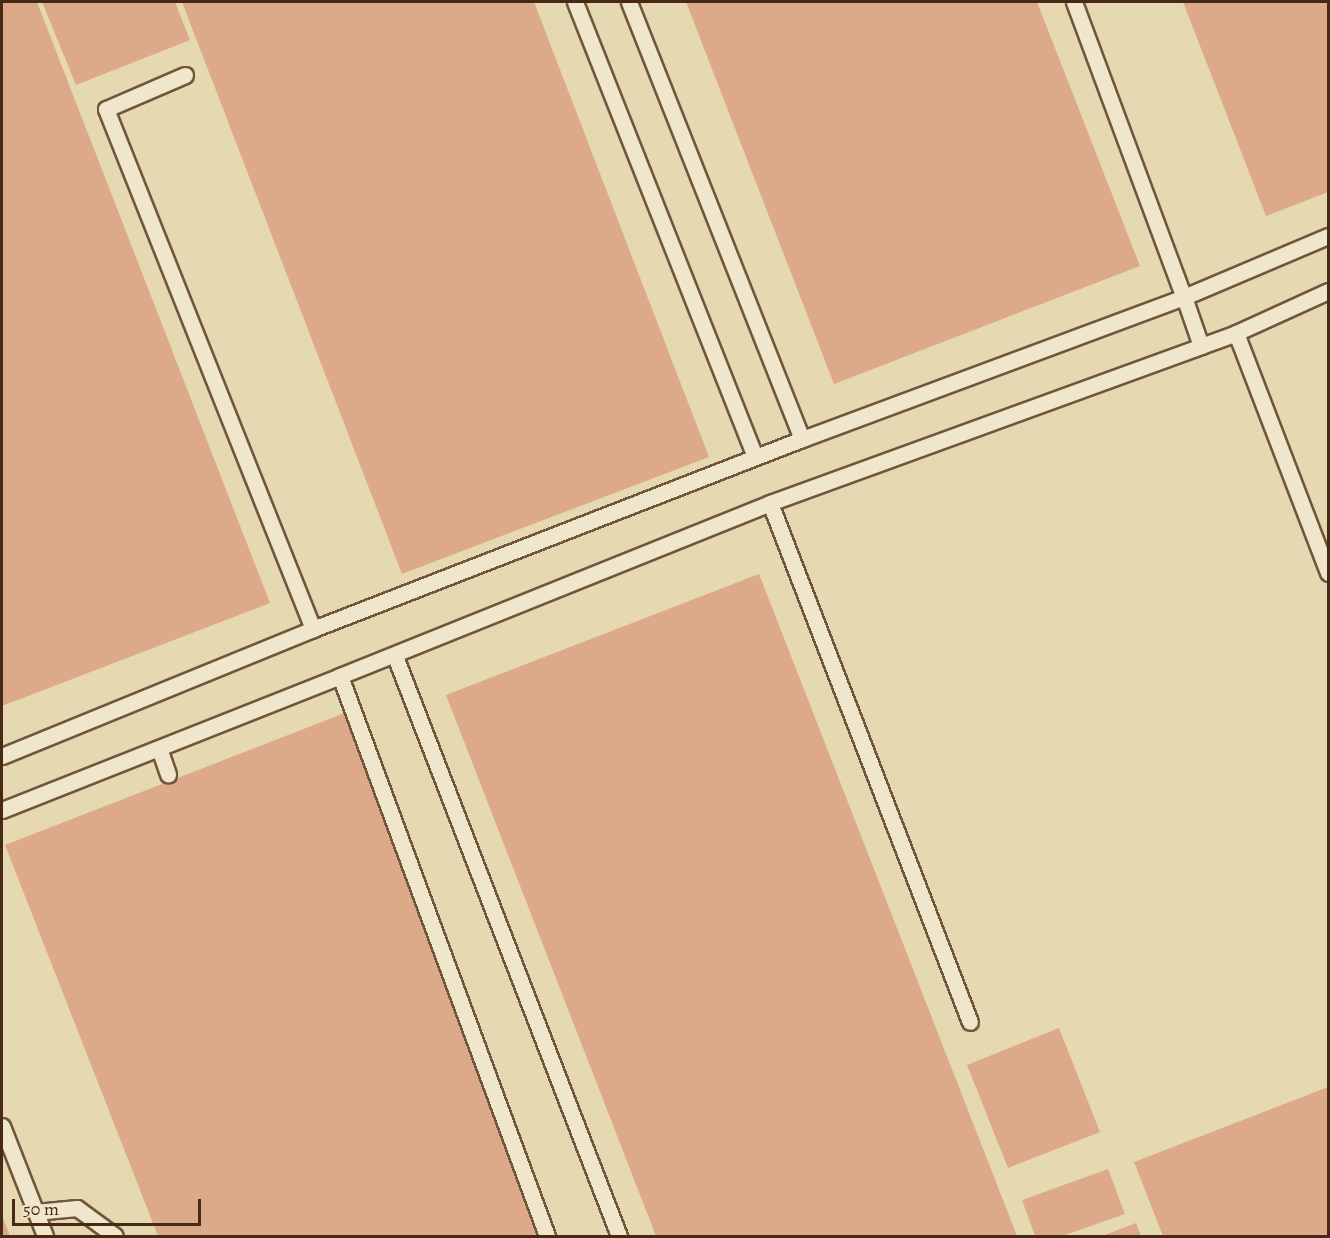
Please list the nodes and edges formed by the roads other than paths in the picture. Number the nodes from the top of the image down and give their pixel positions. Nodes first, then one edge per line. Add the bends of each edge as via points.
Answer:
1 (575, 2) edge
2 (629, 2) edge
3 (1074, 2) edge
4 (185, 75) dead end
5 (1329, 236) edge
6 (1329, 291) edge
7 (1184, 297) junction
8 (1236, 333) junction
9 (1201, 346) junction
10 (802, 440) junction
11 (755, 457) junction
12 (770, 503) junction
13 (1329, 573) edge
14 (314, 629) junction
15 (395, 656) junction
16 (340, 676) junction
17 (159, 748) junction
18 (2, 756) edge
19 (168, 774) dead end
20 (2, 810) edge
21 (970, 1022) dead end
22 (2, 1126) edge
23 (35, 1212) junction
24 (45, 1236) edge
25 (115, 1236) edge
26 (547, 1236) edge
27 (619, 1236) edge

1 - 11 lane
2 - 10 lane
3 - 7 lane
4 - 14 lane via 106,109
5 - 7 lane
6 - 8 lane
7 - 9 lane
7 - 10 lane
8 - 9 lane
8 - 13 lane
9 - 12 lane
10 - 11 lane
11 - 14 lane
12 - 15 lane via 577,578
12 - 21 lane
14 - 18 lane
15 - 16 lane
15 - 27 lane
16 - 17 lane
16 - 26 lane
17 - 19 lane
17 - 20 lane
22 - 23 lane
23 - 24 lane
23 - 25 lane via 77,1208

